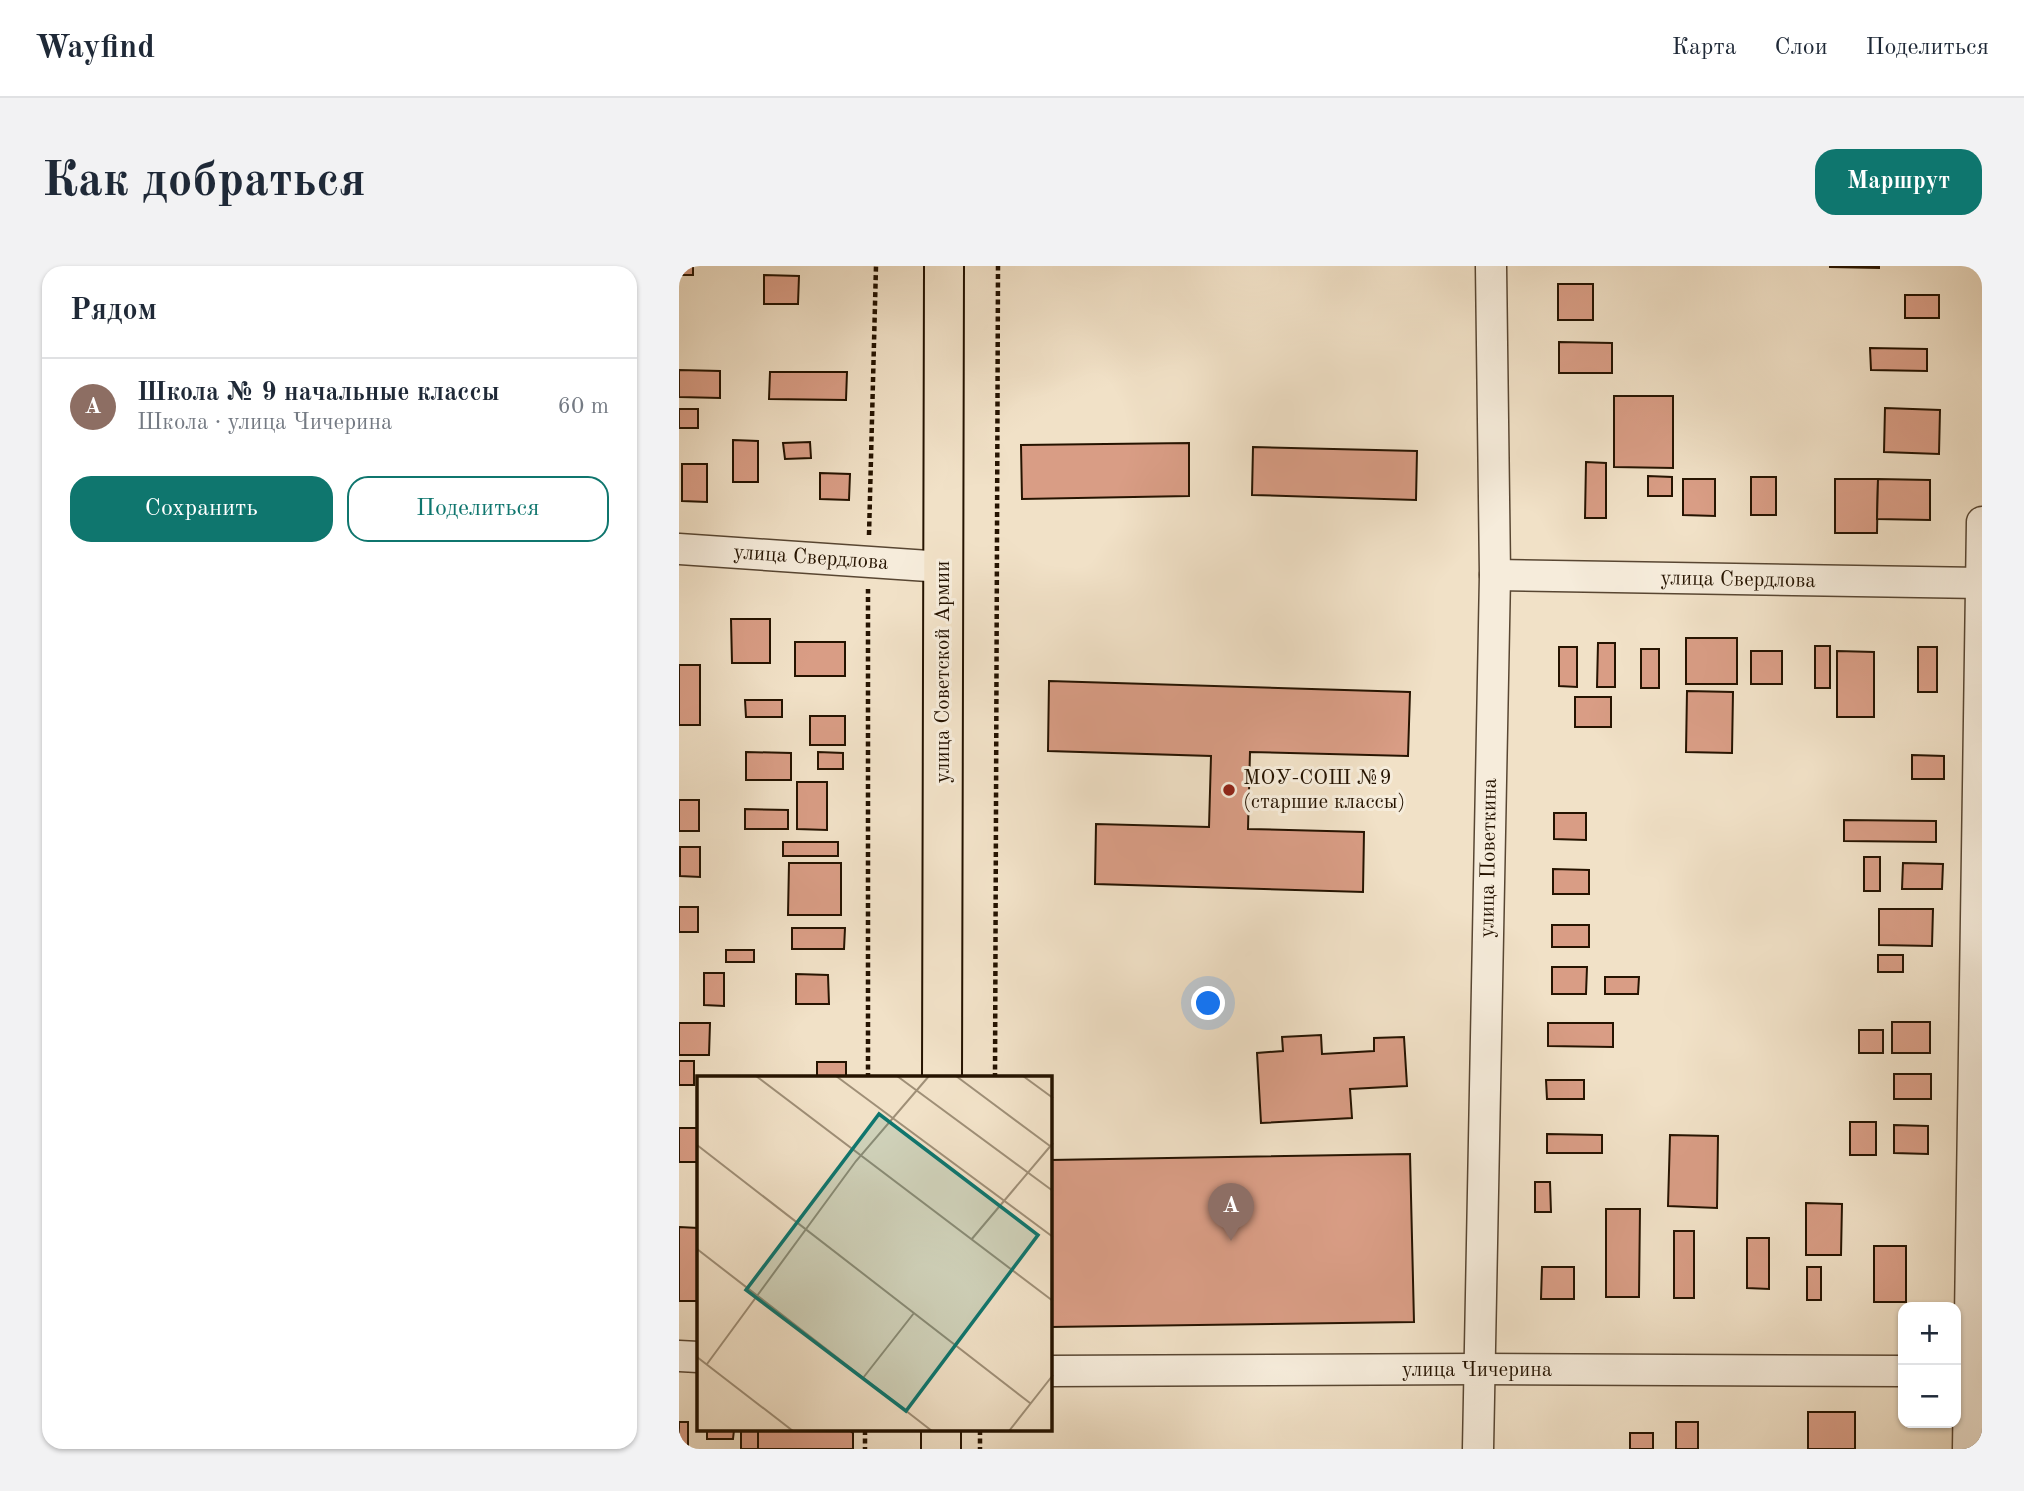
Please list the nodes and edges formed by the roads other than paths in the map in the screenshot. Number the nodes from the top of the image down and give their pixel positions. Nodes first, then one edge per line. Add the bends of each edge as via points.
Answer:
1 (944, 266) edge
2 (1490, 266) edge
3 (1982, 522) edge
4 (679, 549) edge
5 (943, 567) junction
6 (1495, 575) junction
7 (1982, 583) edge
8 (942, 1076) edge
9 (679, 1356) edge
10 (697, 1357) edge
11 (1479, 1369) junction
12 (1052, 1371) edge
13 (1898, 1371) edge
14 (1969, 1372) edge
15 (1478, 1449) edge
16 (1968, 1449) edge

1 - 5 main road, улица Советской Армии
2 - 6 street, улица Поветкина
3 - 7 street
4 - 5 street, улица Свердлова
5 - 8 main road, улица Советской Армии
6 - 7 street, улица Свердлова
6 - 11 street, улица Поветкина
7 - 14 street
9 - 10 street
11 - 12 street, улица Чичерина
11 - 13 street, улица Чичерина
11 - 15 street, улица Поветкина
14 - 16 street

